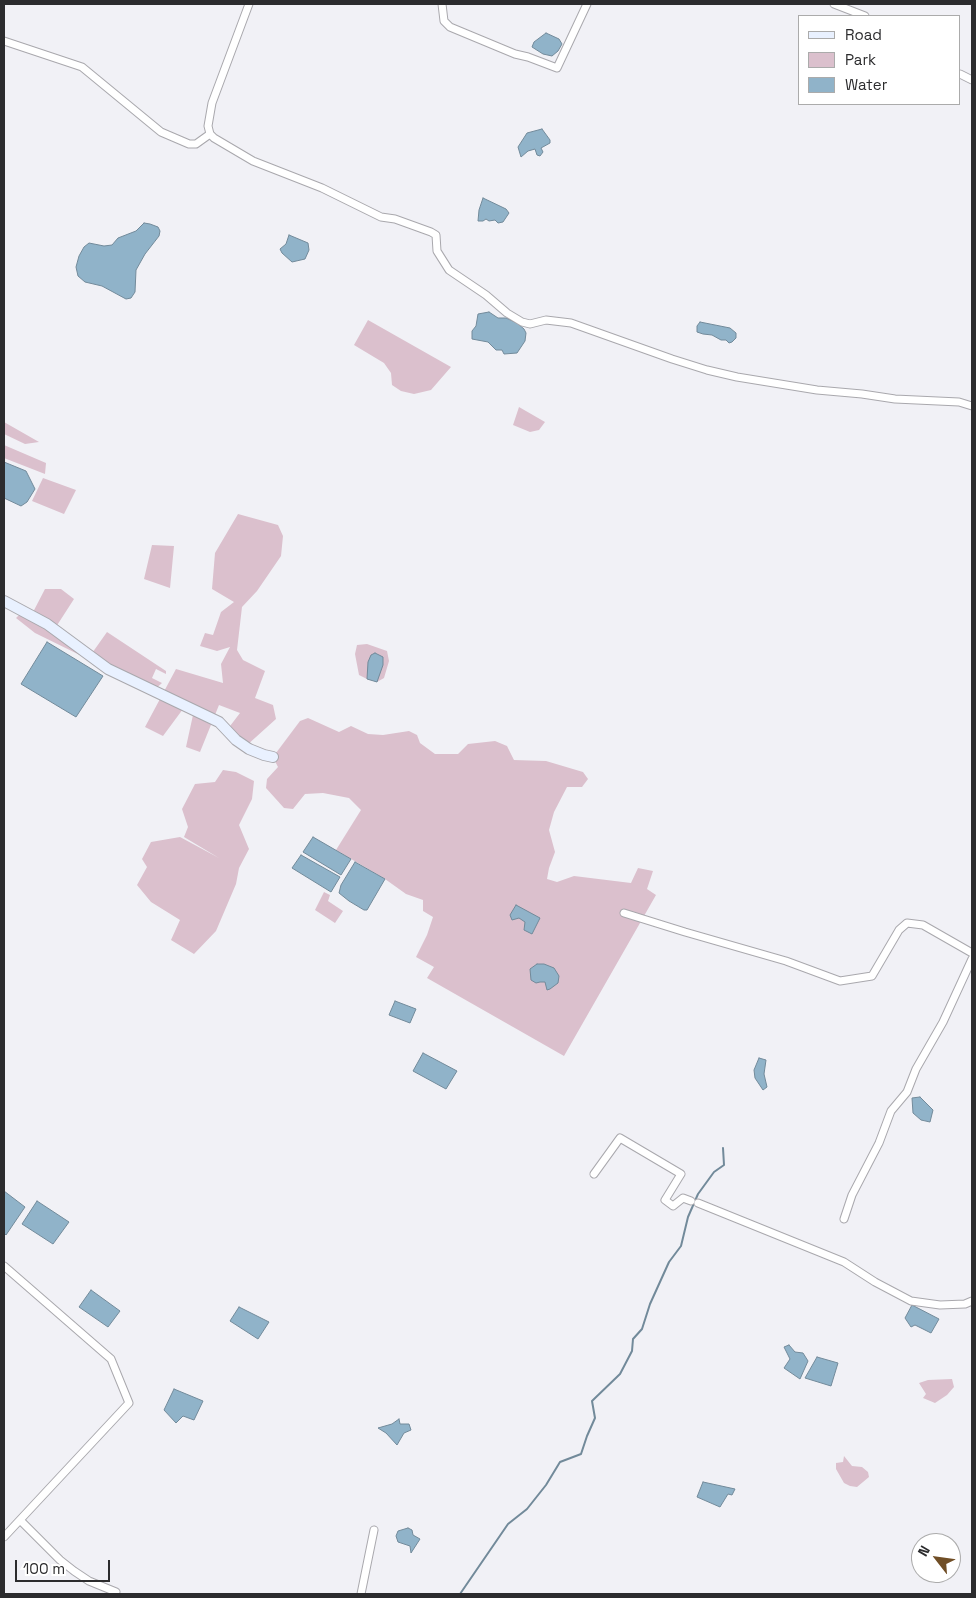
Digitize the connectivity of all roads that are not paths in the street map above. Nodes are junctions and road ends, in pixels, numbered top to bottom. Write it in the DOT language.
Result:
graph roads {
  1 [pos="248,4"];
  2 [pos="442,4"];
  3 [pos="587,4"];
  4 [pos="834,4"];
  5 [pos="862,15"];
  6 [pos="4,41"];
  7 [pos="210,134"];
  8 [pos="972,406"];
  9 [pos="4,600"];
  10 [pos="273,757"];
  11 [pos="624,913"];
  12 [pos="972,953"];
  13 [pos="972,959"];
  14 [pos="594,1174"];
  15 [pos="844,1219"];
  16 [pos="4,1266"];
  17 [pos="972,1301"];
  18 [pos="20,1520"];
  19 [pos="374,1530"];
  20 [pos="4,1537"];
  21 [pos="116,1592"];
  22 [pos="361,1594"];
  1 -- 7 [label="street"];
  2 -- 3 [label="street"];
  4 -- 5 [label="street"];
  6 -- 7 [label="street"];
  7 -- 8 [label="street"];
  9 -- 10 [label="street"];
  11 -- 12 [label="street"];
  13 -- 15 [label="street"];
  14 -- 17 [label="street"];
  16 -- 18 [label="street"];
  18 -- 20 [label="street"];
  18 -- 21 [label="street"];
  19 -- 22 [label="street"];
}
